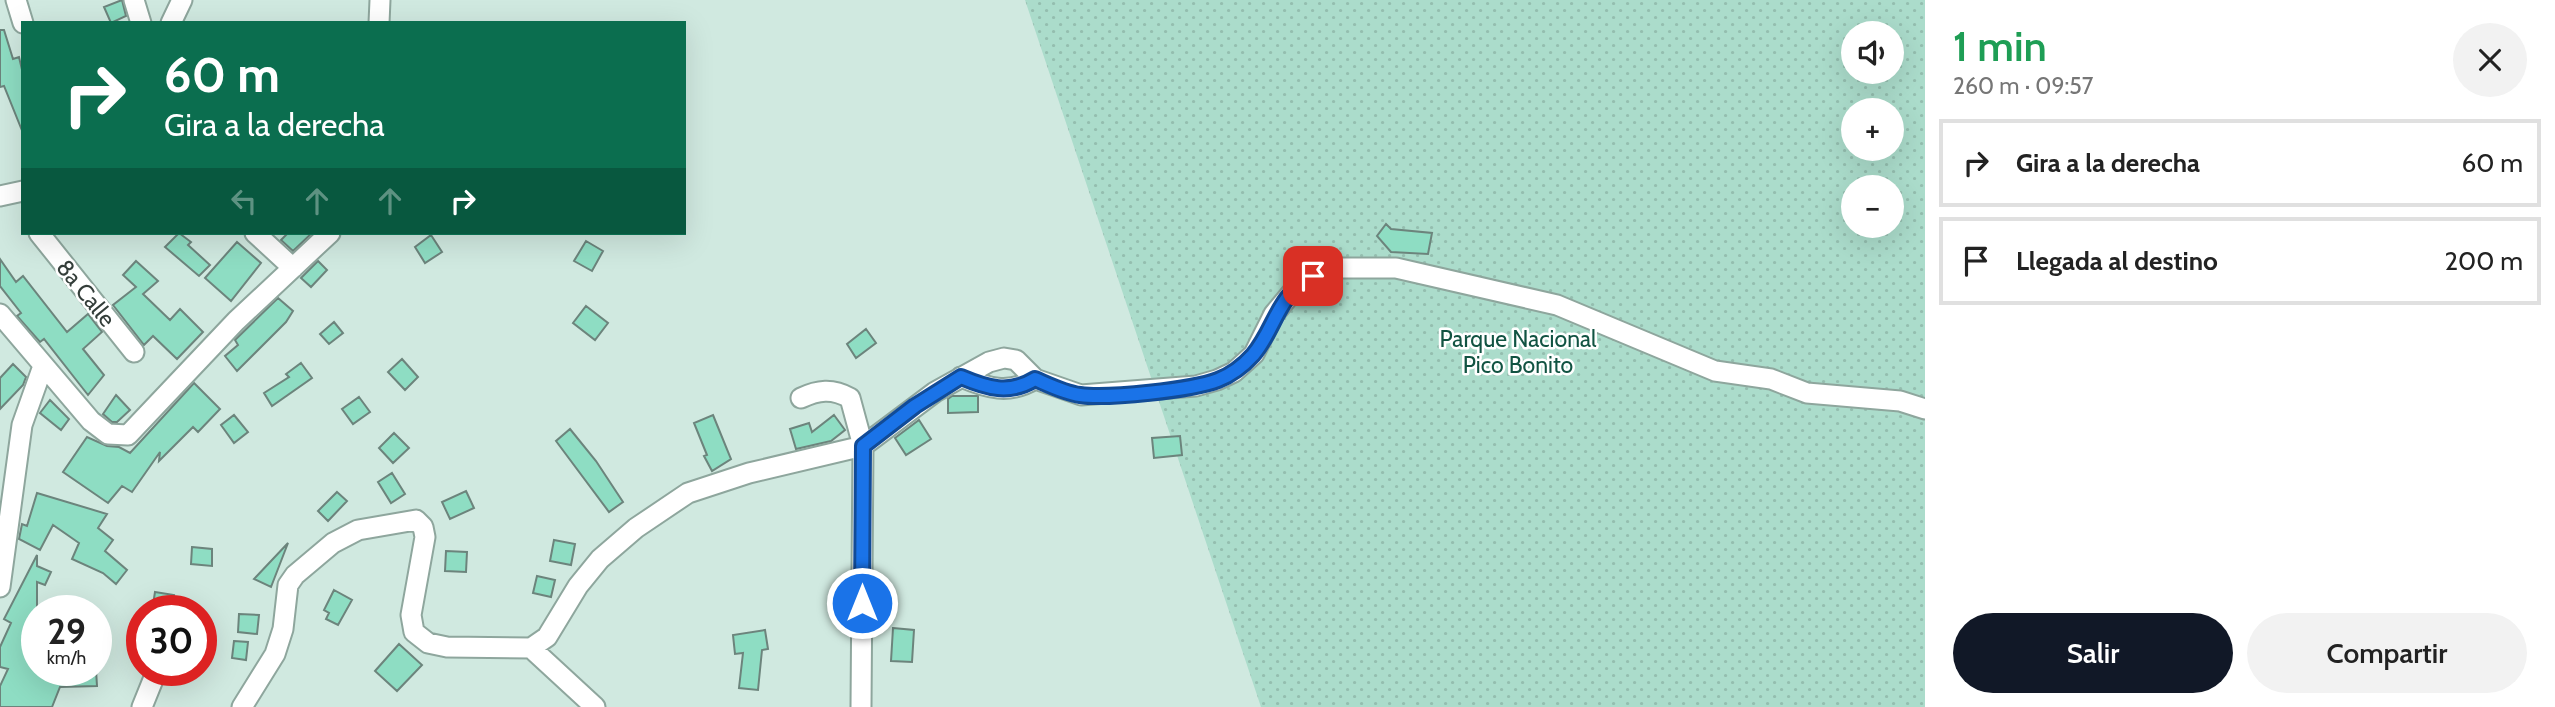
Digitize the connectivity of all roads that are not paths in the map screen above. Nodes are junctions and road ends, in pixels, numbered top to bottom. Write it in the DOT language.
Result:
graph roads {
  1 [pos="16,0"];
  2 [pos="134,0"];
  3 [pos="182,0"];
  4 [pos="380,0"];
  5 [pos="22,21"];
  6 [pos="140,21"];
  7 [pos="172,21"];
  8 [pos="379,21"];
  9 [pos="41,235"];
  10 [pos="257,235"];
  11 [pos="328,235"];
  12 [pos="293,268"];
  13 [pos="0,314"];
  14 [pos="134,352"];
  15 [pos="43,366"];
  16 [pos="961,377"];
  17 [pos="1035,379"];
  18 [pos="801,398"];
  19 [pos="1925,409"];
  20 [pos="863,446"];
  21 [pos="0,587"];
  22 [pos="531,648"];
  23 [pos="151,686"];
  24 [pos="142,707"];
  25 [pos="242,707"];
  26 [pos="595,707"];
  27 [pos="861,707"];
  1 -- 5 [label="street"];
  2 -- 6 [label="street"];
  3 -- 7 [label="street"];
  4 -- 8 [label="street"];
  9 -- 14 [label="street, 8a Calle"];
  10 -- 12 [label="street"];
  11 -- 12 [label="street"];
  12 -- 15 [label="street"];
  13 -- 15 [label="street"];
  15 -- 21 [label="street"];
  16 -- 17 [label="street"];
  16 -- 17 [label="street"];
  16 -- 20 [label="street"];
  17 -- 19 [label="street"];
  18 -- 20 [label="street"];
  20 -- 22 [label="street"];
  20 -- 27 [label="street"];
  22 -- 25 [label="street"];
  22 -- 26 [label="street"];
  23 -- 24 [label="street"];
}
